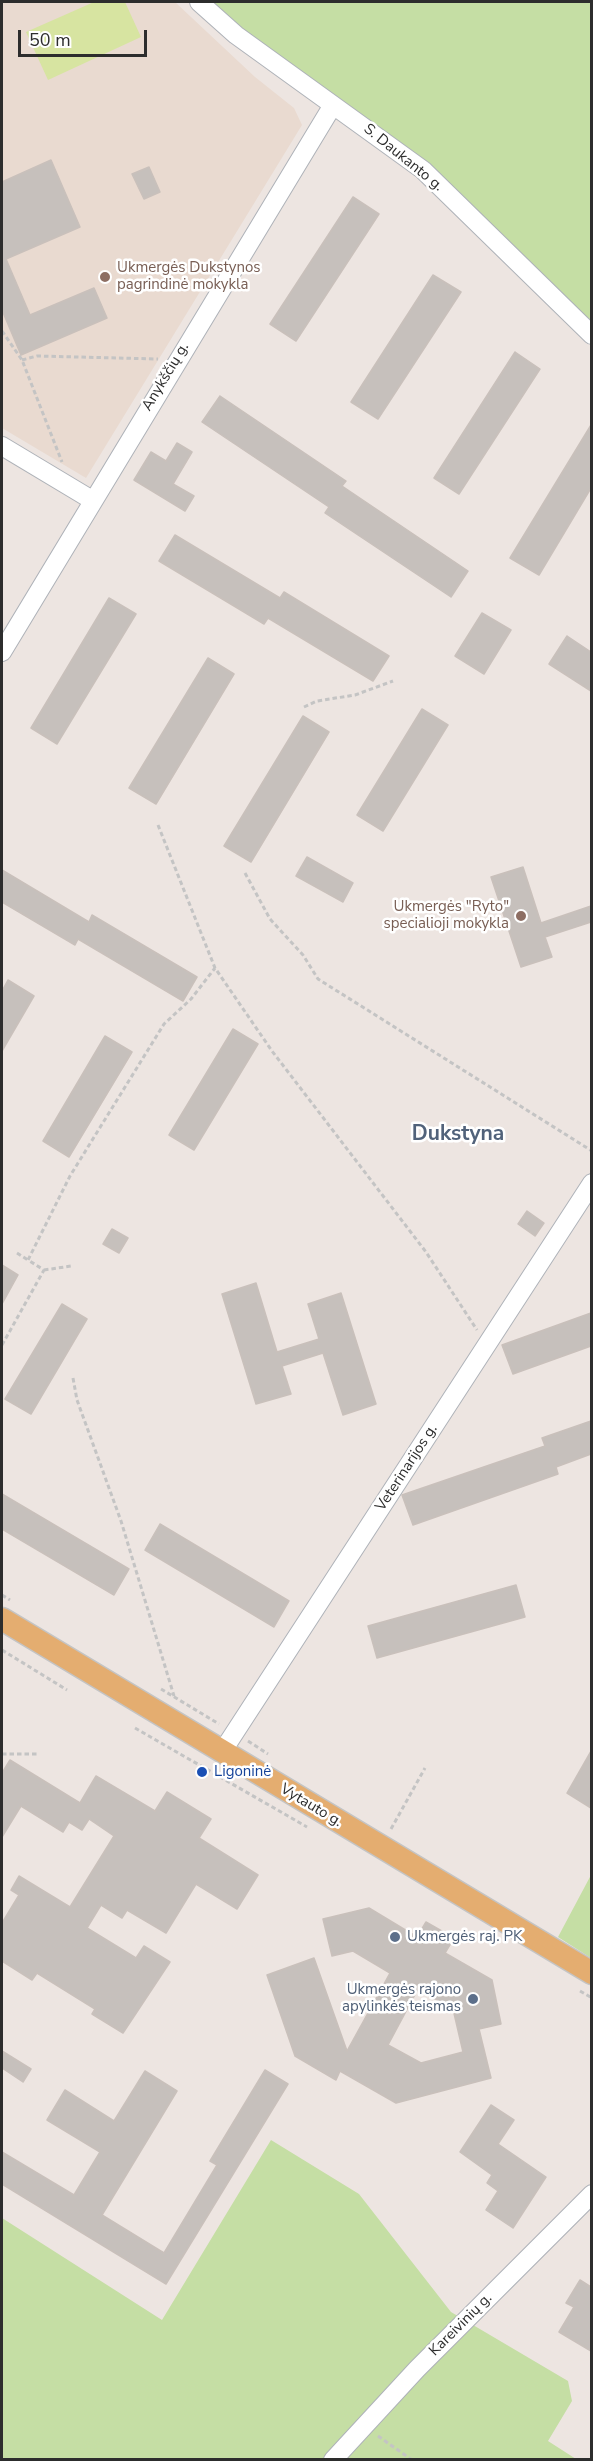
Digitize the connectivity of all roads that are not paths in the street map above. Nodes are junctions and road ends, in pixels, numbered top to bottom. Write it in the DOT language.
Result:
graph roads {
  1 [pos="199,2"];
  2 [pos="333,105"];
  3 [pos="591,335"];
  4 [pos="2,446"];
  5 [pos="92,500"];
  6 [pos="2,652"];
  7 [pos="591,1183"];
  8 [pos="2,1619"];
  9 [pos="222,1752"];
  10 [pos="583,1980"];
  11 [pos="591,2194"];
  12 [pos="333,2460"];
  1 -- 2 [label="street, S. Daukanto g."];
  2 -- 3 [label="street, S. Daukanto g."];
  2 -- 5 [label="street, Anykščių g."];
  4 -- 5 [label="street"];
  5 -- 6 [label="street, Anykščių g."];
  7 -- 9 [label="street, Veterinarijos g."];
  8 -- 9 [label="main road, Vytauto g."];
  9 -- 10 [label="main road, Vytauto g."];
  11 -- 12 [label="street, Kareivinių g."];
}
